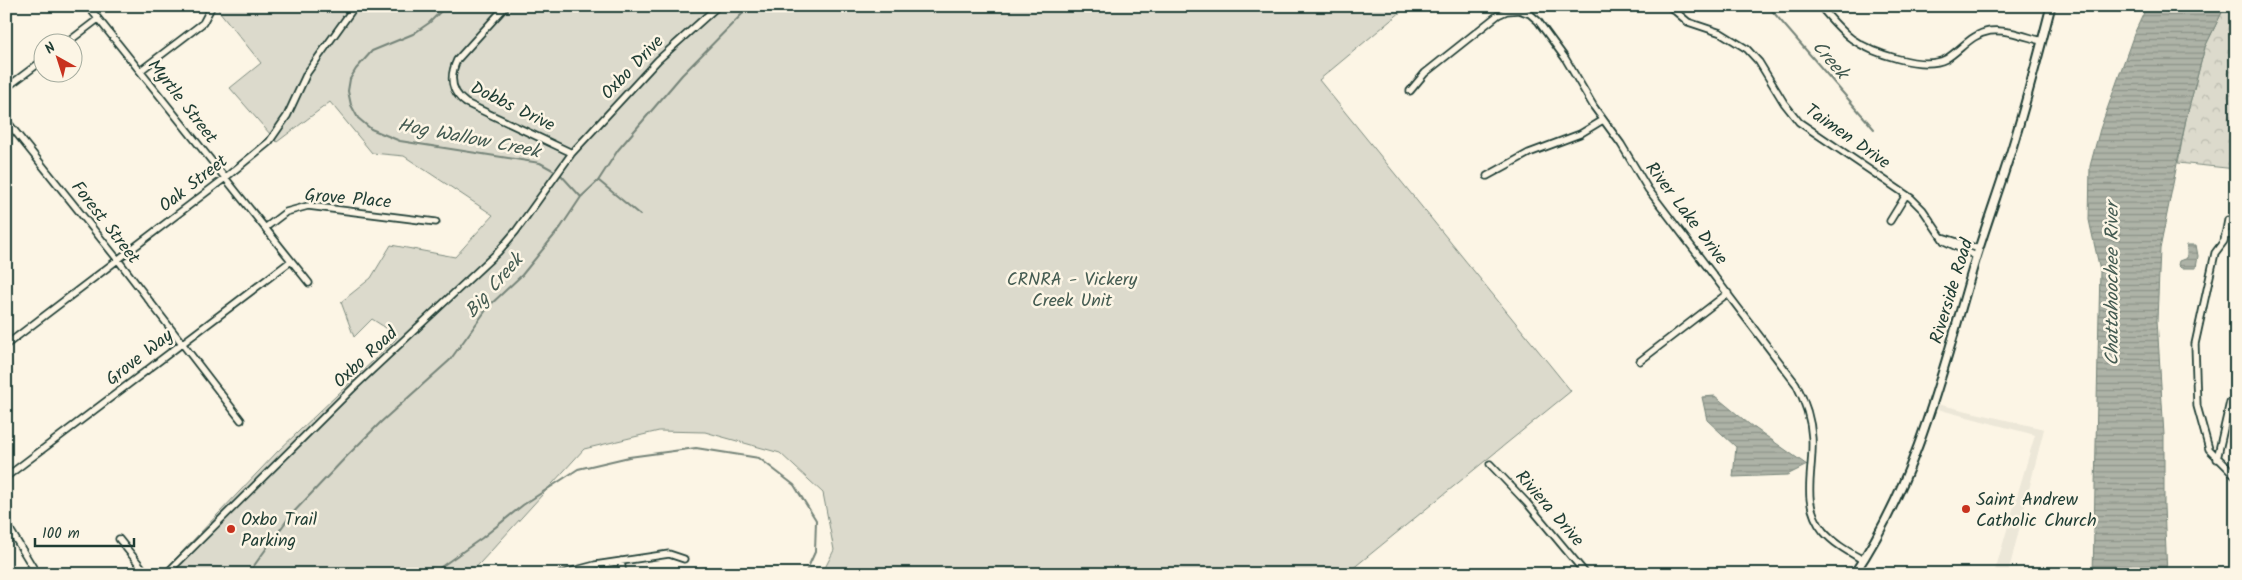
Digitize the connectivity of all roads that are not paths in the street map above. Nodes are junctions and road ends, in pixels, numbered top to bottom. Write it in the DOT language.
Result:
graph roads {
  1 [pos="88,6"];
  2 [pos="212,6"];
  3 [pos="355,6"];
  4 [pos="506,6"];
  5 [pos="718,6"];
  6 [pos="1669,6"];
  7 [pos="1820,6"];
  8 [pos="2051,6"];
  9 [pos="98,19"];
  10 [pos="81,32"];
  11 [pos="2042,41"];
  12 [pos="32,69"];
  13 [pos="140,71"];
  14 [pos="6,88"];
  15 [pos="1410,91"];
  16 [pos="6,120"];
  17 [pos="1603,120"];
  18 [pos="572,153"];
  19 [pos="1487,176"];
  20 [pos="225,178"];
  21 [pos="1906,195"];
  22 [pos="1890,221"];
  23 [pos="436,222"];
  24 [pos="2236,222"];
  25 [pos="265,228"];
  26 [pos="2225,234"];
  27 [pos="2236,236"];
  28 [pos="1978,253"];
  29 [pos="118,260"];
  30 [pos="291,261"];
  31 [pos="309,283"];
  32 [pos="1728,293"];
  33 [pos="182,343"];
  34 [pos="6,345"];
  35 [pos="1640,361"];
  36 [pos="2236,403"];
  37 [pos="241,420"];
  38 [pos="2217,458"];
  39 [pos="1490,464"];
  40 [pos="2236,476"];
  41 [pos="6,477"];
  42 [pos="6,523"];
  43 [pos="119,539"];
  44 [pos="684,559"];
  45 [pos="1863,560"];
  46 [pos="622,561"];
  47 [pos="37,574"];
  48 [pos="147,574"];
  49 [pos="166,574"];
  50 [pos="560,574"];
  51 [pos="623,574"];
  52 [pos="1586,574"];
  53 [pos="1854,574"];
  1 -- 9 [label="street, Myrtle Street"];
  2 -- 13 [label="street"];
  3 -- 20 [label="street, Oak Street"];
  4 -- 18 [label="street, Dobbs Drive"];
  5 -- 18 [label="street, Oxbo Drive"];
  6 -- 21 [label="street, Taimen Drive"];
  7 -- 11 [label="street"];
  8 -- 11 [label="street, Riverside Road"];
  9 -- 10 [label="street"];
  9 -- 13 [label="street, Myrtle Street"];
  11 -- 28 [label="street, Riverside Road"];
  12 -- 14 [label="street"];
  13 -- 20 [label="street, Myrtle Street"];
  15 -- 17 [label="street, River Lake Drive"];
  16 -- 29 [label="street, Forest Street"];
  17 -- 19 [label="street"];
  17 -- 32 [label="street, River Lake Drive"];
  18 -- 49 [label="street, Oxbo Road"];
  20 -- 25 [label="street, Myrtle Street"];
  20 -- 29 [label="street, Oak Street"];
  21 -- 22 [label="street"];
  21 -- 28 [label="street, Taimen Drive"];
  23 -- 25 [label="street, Grove Place"];
  24 -- 26 [label="street"];
  25 -- 30 [label="street, Myrtle Street"];
  26 -- 27 [label="street"];
  26 -- 38 [label="street"];
  28 -- 45 [label="street, Riverside Road"];
  29 -- 33 [label="street, Forest Street"];
  29 -- 34 [label="street, Oak Street"];
  30 -- 31 [label="street, Myrtle Street"];
  30 -- 33 [label="street, Grove Way"];
  32 -- 35 [label="street"];
  32 -- 45 [label="street, River Lake Drive"];
  33 -- 37 [label="street, Forest Street"];
  33 -- 41 [label="street, Grove Way"];
  36 -- 38 [label="street"];
  38 -- 40 [label="street"];
  39 -- 52 [label="street, Riviera Drive"];
  42 -- 47 [label="street"];
  43 -- 48 [label="street"];
  44 -- 46 [label="street"];
  45 -- 53 [label="street, Riverside Road"];
  46 -- 50 [label="street"];
  46 -- 51 [label="street"];
}
